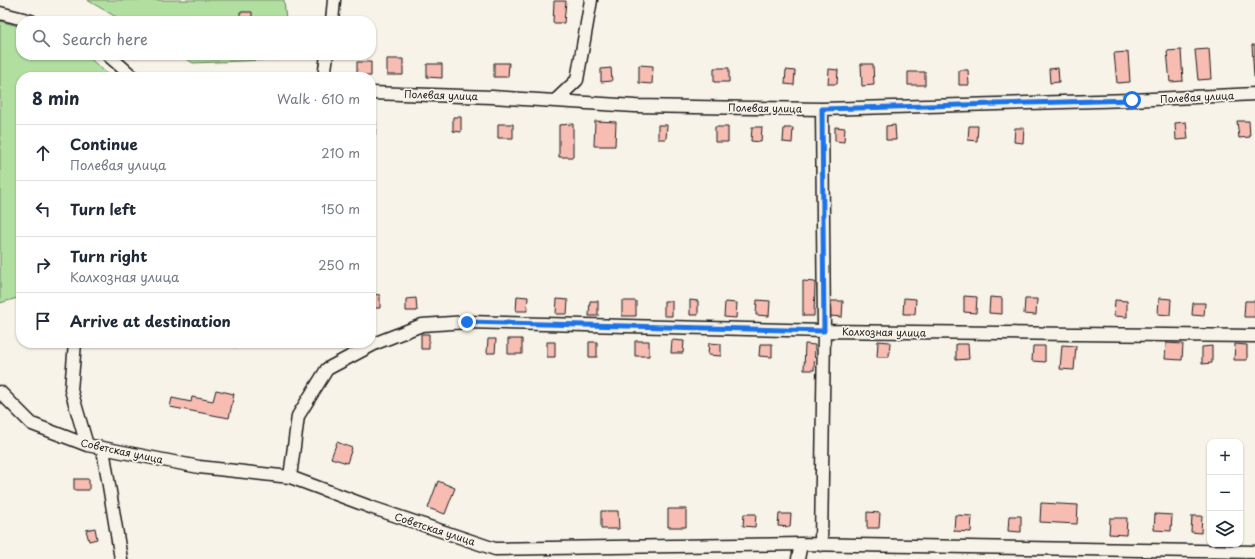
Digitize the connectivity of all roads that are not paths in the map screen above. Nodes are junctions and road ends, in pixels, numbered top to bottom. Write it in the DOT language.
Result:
graph roads {
  1 [pos="334,0"];
  2 [pos="591,0"];
  3 [pos="0,14"];
  4 [pos="332,16"];
  5 [pos="16,18"];
  6 [pos="114,60"];
  7 [pos="326,60"];
  8 [pos="127,72"];
  9 [pos="325,72"];
  10 [pos="376,93"];
  11 [pos="1255,94"];
  12 [pos="555,101"];
  13 [pos="822,109"];
  14 [pos="824,331"];
  15 [pos="1255,336"];
  16 [pos="376,343"];
  17 [pos="75,348"];
  18 [pos="367,348"];
  19 [pos="0,392"];
  20 [pos="87,446"];
  21 [pos="103,449"];
  22 [pos="290,477"];
  23 [pos="801,544"];
  24 [pos="821,545"];
  25 [pos="1255,552"];
  26 [pos="121,559"];
  27 [pos="798,559"];
  1 -- 4 [label="street"];
  2 -- 12 [label="street"];
  3 -- 5 [label="street"];
  6 -- 8 [label="street"];
  7 -- 9 [label="street"];
  10 -- 12 [label="street, Полевая улица"];
  11 -- 13 [label="street, Полевая улица"];
  12 -- 13 [label="street, Полевая улица"];
  13 -- 14 [label="street"];
  14 -- 15 [label="street, Колхозная улица"];
  14 -- 16 [label="street, Колхозная улица"];
  14 -- 24 [label="street"];
  17 -- 20 [label="street"];
  18 -- 22 [label="street, Колхозная улица"];
  19 -- 20 [label="street, Советская улица"];
  20 -- 21 [label="street, Советская улица"];
  21 -- 22 [label="street, Советская улица"];
  21 -- 26 [label="street"];
  22 -- 23 [label="street, Советская улица"];
  23 -- 24 [label="street, Советская улица"];
  23 -- 27 [label="street"];
  24 -- 25 [label="street, Советская улица"];
}
